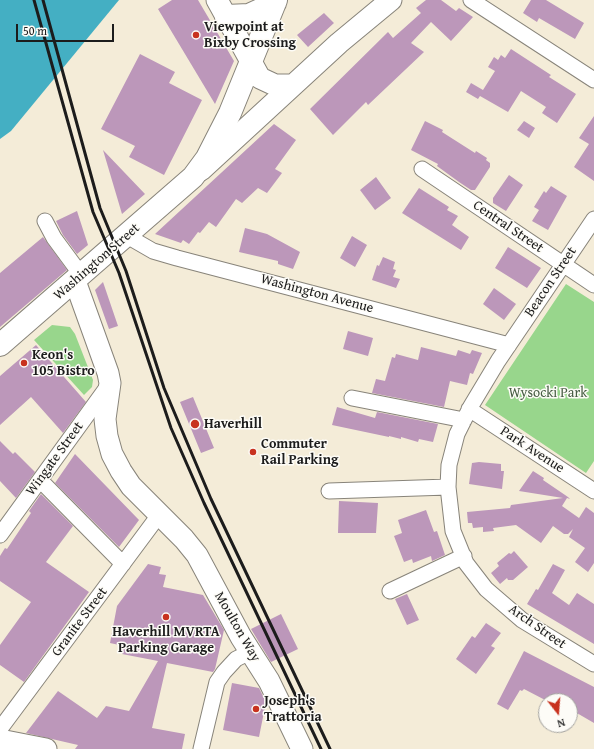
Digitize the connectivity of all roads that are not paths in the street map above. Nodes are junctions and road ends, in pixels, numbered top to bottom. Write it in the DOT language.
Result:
graph roads {
  1 [pos="392,0"];
  2 [pos="471,0"];
  3 [pos="276,1"];
  4 [pos="223,10"];
  5 [pos="250,61"];
  6 [pos="594,80"];
  7 [pos="294,85"];
  8 [pos="422,169"];
  9 [pos="193,178"];
  10 [pos="594,219"];
  11 [pos="45,221"];
  12 [pos="127,236"];
  13 [pos="563,265"];
  14 [pos="79,278"];
  15 [pos="594,285"];
  16 [pos="0,345"];
  17 [pos="509,345"];
  18 [pos="110,384"];
  19 [pos="352,398"];
  20 [pos="466,415"];
  21 [pos="40,480"];
  22 [pos="448,487"];
  23 [pos="593,488"];
  24 [pos="329,492"];
  25 [pos="159,515"];
  26 [pos="0,535"];
  27 [pos="464,556"];
  28 [pos="123,564"];
  29 [pos="390,591"];
  30 [pos="250,652"];
  31 [pos="594,664"];
  32 [pos="0,729"];
  33 [pos="0,740"];
  34 [pos="46,749"];
  35 [pos="201,749"];
  36 [pos="302,749"];
  1 -- 7 [label="main road, Washington Street"];
  2 -- 6 [label="street"];
  3 -- 4 [label="main road"];
  3 -- 5 [label="main road, Washington Street"];
  4 -- 5 [label="main road"];
  5 -- 7 [label="main road"];
  5 -- 9 [label="main road, Washington Street"];
  7 -- 9 [label="main road, Washington Street"];
  8 -- 13 [label="street, Central Street"];
  9 -- 12 [label="main road, Washington Street"];
  10 -- 13 [label="street, Beacon Street"];
  11 -- 14 [label="street"];
  12 -- 14 [label="main road, Washington Street"];
  12 -- 17 [label="street, Washington Avenue"];
  13 -- 15 [label="street, Central Street"];
  13 -- 17 [label="street, Beacon Street"];
  14 -- 16 [label="main road, Washington Street"];
  14 -- 18 [label="main road"];
  17 -- 20 [label="street, Arch Street"];
  18 -- 21 [label="street, Wingate Street"];
  18 -- 25 [label="main road, Moulton Way"];
  19 -- 20 [label="street"];
  20 -- 22 [label="street, Arch Street"];
  20 -- 23 [label="street, Park Avenue"];
  21 -- 26 [label="street, Wingate Street"];
  21 -- 28 [label="street"];
  22 -- 24 [label="street"];
  22 -- 27 [label="street, Arch Street"];
  25 -- 28 [label="street, Granite Street"];
  25 -- 30 [label="main road, Moulton Way"];
  27 -- 29 [label="street"];
  27 -- 31 [label="street, Arch Street"];
  28 -- 32 [label="street, Granite Street"];
  30 -- 35 [label="street"];
  30 -- 36 [label="main road, Moulton Way"];
  33 -- 34 [label="main road"];
}
